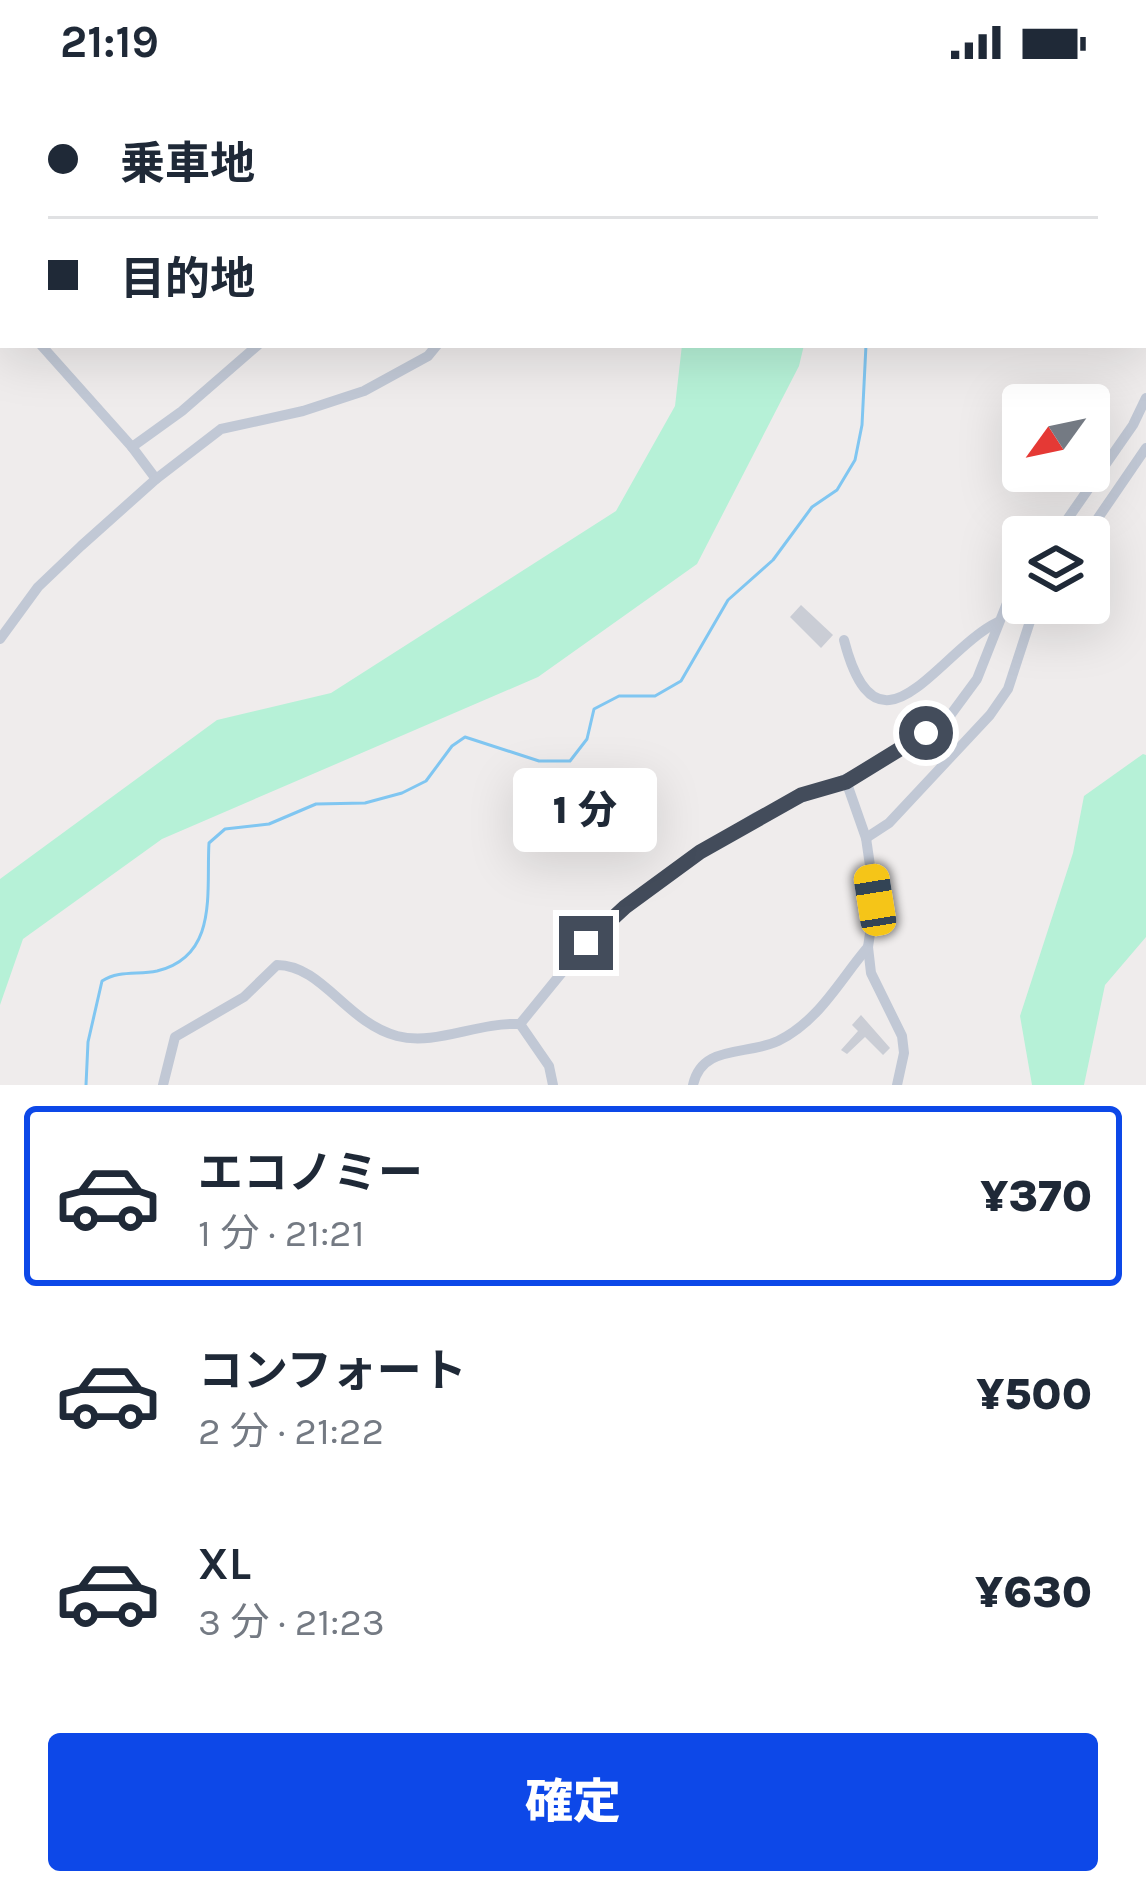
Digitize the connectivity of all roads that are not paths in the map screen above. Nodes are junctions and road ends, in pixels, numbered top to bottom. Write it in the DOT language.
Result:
graph roads {
  1 [pos="44,348"];
  2 [pos="255,348"];
  3 [pos="435,348"];
  4 [pos="1146,398"];
  5 [pos="132,447"];
  6 [pos="1146,448"];
  7 [pos="156,479"];
  8 [pos="1070,516"];
  9 [pos="1099,516"];
  10 [pos="1002,615"];
  11 [pos="998,622"];
  12 [pos="1029,624"];
  13 [pos="0,638"];
  14 [pos="844,640"];
  15 [pos="846,782"];
  16 [pos="866,838"];
  17 [pos="868,947"];
  18 [pos="520,1024"];
  19 [pos="163,1085"];
  20 [pos="553,1085"];
  21 [pos="693,1085"];
  22 [pos="898,1085"];
  1 -- 5 [label="street"];
  2 -- 5 [label="street"];
  3 -- 7 [label="street"];
  4 -- 8 [label="street"];
  5 -- 7 [label="street"];
  6 -- 9 [label="street"];
  7 -- 13 [label="street"];
  10 -- 11 [label="street"];
  11 -- 14 [label="street"];
  11 -- 15 [label="street"];
  12 -- 16 [label="street"];
  15 -- 16 [label="street"];
  15 -- 18 [label="street"];
  16 -- 17 [label="street"];
  17 -- 21 [label="street"];
  17 -- 22 [label="street"];
  18 -- 19 [label="street"];
  18 -- 20 [label="street"];
}
